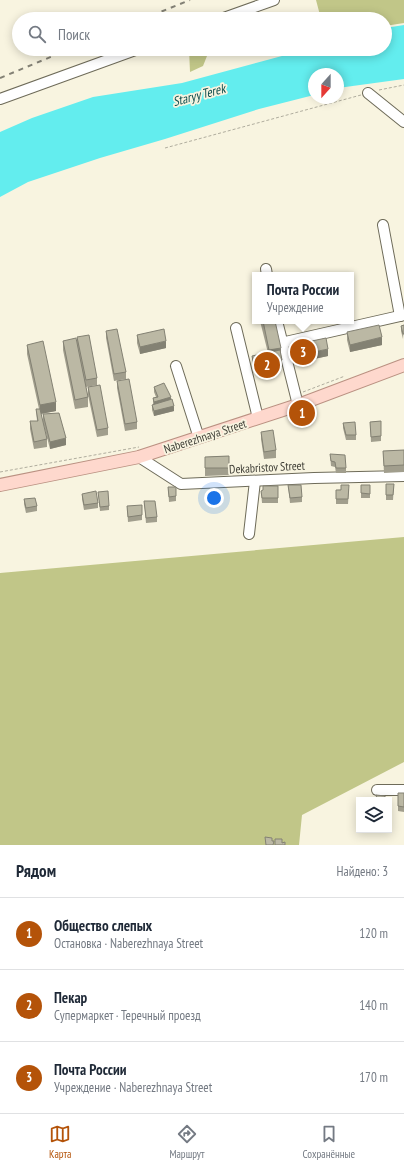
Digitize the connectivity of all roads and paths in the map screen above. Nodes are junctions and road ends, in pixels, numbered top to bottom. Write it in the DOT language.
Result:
graph roads {
  1 [pos="274,0"];
  2 [pos="241,12"];
  3 [pos="119,56"];
  4 [pos="404,85"];
  5 [pos="368,93"];
  6 [pos="0,100"];
  7 [pos="404,122"];
  8 [pos="165,148"];
  9 [pos="383,225"];
  10 [pos="402,316"];
  11 [pos="278,324"];
  12 [pos="236,328"];
  13 [pos="281,343"];
  14 [pos="404,365"];
  15 [pos="176,366"];
  16 [pos="346,376"];
  17 [pos="296,400"];
  18 [pos="258,418"];
  19 [pos="199,438"];
  20 [pos="144,446"];
  21 [pos="139,457"];
  22 [pos="0,472"];
  23 [pos="404,476"];
  24 [pos="255,481"];
  25 [pos="0,485"];
  26 [pos="249,534"];
  27 [pos="377,790"];
  28 [pos="404,790"];
  1 -- 2 [label="street"];
  3 -- 6 [label="street"];
  4 -- 5 [label="path"];
  5 -- 7 [label="street"];
  5 -- 8 [label="path"];
  9 -- 10 [label="street"];
  10 -- 13 [label="street"];
  11 -- 13 [label="street"];
  12 -- 18 [label="street"];
  13 -- 17 [label="street"];
  14 -- 17 [label="main road, Naberezhnaya Street"];
  15 -- 19 [label="street"];
  16 -- 17 [label="path"];
  17 -- 18 [label="main road, Naberezhnaya Street"];
  18 -- 19 [label="main road, Naberezhnaya Street"];
  19 -- 21 [label="main road, Naberezhnaya Street"];
  20 -- 22 [label="path"];
  21 -- 24 [label="street, Dekabristov Street"];
  21 -- 25 [label="main road, Naberezhnaya Street"];
  23 -- 24 [label="street, Dekabristov Street"];
  24 -- 26 [label="street"];
  27 -- 28 [label="street"];
}
